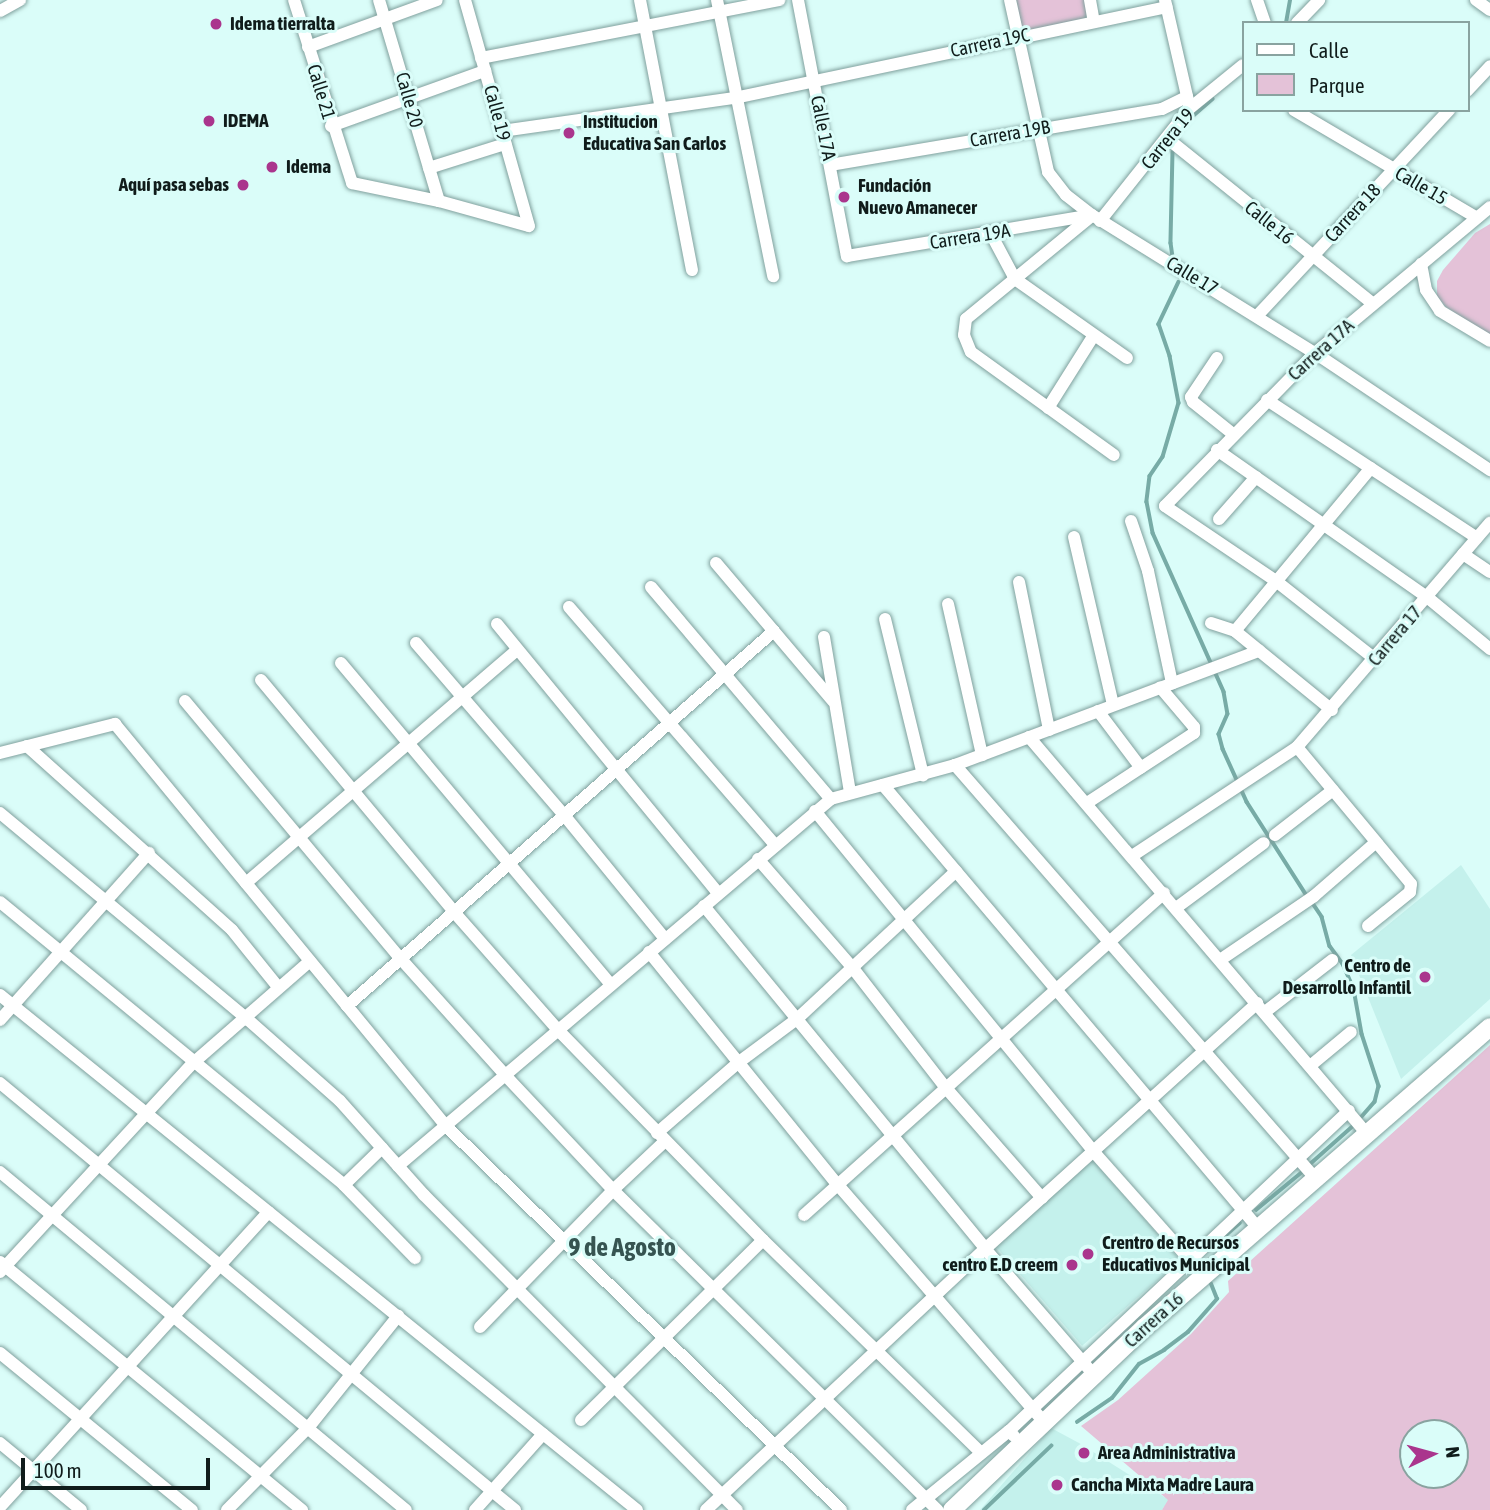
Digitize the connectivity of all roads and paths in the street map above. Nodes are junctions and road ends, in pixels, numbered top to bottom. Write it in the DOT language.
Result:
graph roads {
  1 [pos="20,0"];
  2 [pos="294,0"];
  3 [pos="379,0"];
  4 [pos="437,0"];
  5 [pos="465,0"];
  6 [pos="640,0"];
  7 [pos="779,0"];
  8 [pos="798,0"];
  9 [pos="1010,0"];
  10 [pos="1090,0"];
  11 [pos="1256,0"];
  12 [pos="1319,0"];
  13 [pos="1476,0"];
  14 [pos="1166,4"];
  15 [pos="718,6"];
  16 [pos="1490,10"];
  17 [pos="0,12"];
  18 [pos="385,19"];
  19 [pos="1264,21"];
  20 [pos="1299,21"];
  21 [pos="1094,22"];
  22 [pos="644,26"];
  23 [pos="1016,38"];
  24 [pos="308,47"];
  25 [pos="481,58"];
  26 [pos="1490,66"];
  27 [pos="485,71"];
  28 [pos="1240,73"];
  29 [pos="814,81"];
  30 [pos="1469,89"];
  31 [pos="408,98"];
  32 [pos="735,98"];
  33 [pos="1189,103"];
  34 [pos="663,110"];
  35 [pos="1297,112"];
  36 [pos="1447,112"];
  37 [pos="331,126"];
  38 [pos="1036,129"];
  39 [pos="502,131"];
  40 [pos="1168,139"];
  41 [pos="505,144"];
  42 [pos="830,165"];
  43 [pos="429,169"];
  44 [pos="1393,170"];
  45 [pos="439,201"];
  46 [pos="1490,207"];
  47 [pos="1096,218"];
  48 [pos="1477,218"];
  49 [pos="991,234"];
  50 [pos="848,256"];
  51 [pos="1312,257"];
  52 [pos="1421,264"];
  53 [pos="692,270"];
  54 [pos="773,276"];
  55 [pos="1015,279"];
  56 [pos="1373,304"];
  57 [pos="1257,316"];
  58 [pos="1094,335"];
  59 [pos="1490,341"];
  60 [pos="1315,353"];
  61 [pos="1127,358"];
  62 [pos="1217,358"];
  63 [pos="1267,400"];
  64 [pos="1048,408"];
  65 [pos="1233,434"];
  66 [pos="1217,450"];
  67 [pos="1114,454"];
  68 [pos="1371,468"];
  69 [pos="1490,470"];
  70 [pos="1256,477"];
  71 [pos="1219,519"];
  72 [pos="1131,521"];
  73 [pos="1322,523"];
  74 [pos="1490,523"];
  75 [pos="1074,537"];
  76 [pos="1477,538"];
  77 [pos="1464,554"];
  78 [pos="716,563"];
  79 [pos="1490,572"];
  80 [pos="1276,581"];
  81 [pos="1020,582"];
  82 [pos="651,587"];
  83 [pos="1427,597"];
  84 [pos="948,604"];
  85 [pos="569,607"];
  86 [pos="885,620"];
  87 [pos="1211,623"];
  88 [pos="497,625"];
  89 [pos="774,631"];
  90 [pos="1235,632"];
  91 [pos="824,637"];
  92 [pos="416,643"];
  93 [pos="517,649"];
  94 [pos="1490,649"];
  95 [pos="1259,651"];
  96 [pos="1375,659"];
  97 [pos="341,663"];
  98 [pos="725,674"];
  99 [pos="261,680"];
  100 [pos="1166,685"];
  101 [pos="462,697"];
  102 [pos="185,701"];
  103 [pos="833,701"];
  104 [pos="1113,705"];
  105 [pos="1332,710"];
  106 [pos="1098,711"];
  107 [pos="670,724"];
  108 [pos="1049,730"];
  109 [pos="1029,737"];
  110 [pos="408,743"];
  111 [pos="27,746"];
  112 [pos="1297,747"];
  113 [pos="0,753"];
  114 [pos="982,755"];
  115 [pos="956,765"];
  116 [pos="1141,768"];
  117 [pos="616,770"];
  118 [pos="923,775"];
  119 [pos="883,785"];
  120 [pos="1333,790"];
  121 [pos="353,791"];
  122 [pos="850,792"];
  123 [pos="831,799"];
  124 [pos="1087,803"];
  125 [pos="816,811"];
  126 [pos="0,813"];
  127 [pos="564,815"];
  128 [pos="300,836"];
  129 [pos="1375,843"];
  130 [pos="775,845"];
  131 [pos="149,853"];
  132 [pos="1132,856"];
  133 [pos="758,859"];
  134 [pos="509,864"];
  135 [pos="956,871"];
  136 [pos="246,883"];
  137 [pos="719,893"];
  138 [pos="1164,893"];
  139 [pos="0,902"];
  140 [pos="104,902"];
  141 [pos="704,906"];
  142 [pos="1177,908"];
  143 [pos="454,912"];
  144 [pos="903,922"];
  145 [pos="1368,926"];
  146 [pos="665,939"];
  147 [pos="1108,942"];
  148 [pos="59,951"];
  149 [pos="649,952"];
  150 [pos="401,959"];
  151 [pos="1220,960"];
  152 [pos="1332,960"];
  153 [pos="310,961"];
  154 [pos="852,967"];
  155 [pos="611,985"];
  156 [pos="278,987"];
  157 [pos="1056,989"];
  158 [pos="0,995"];
  159 [pos="12,1005"];
  160 [pos="347,1006"];
  161 [pos="1261,1008"];
  162 [pos="246,1018"];
  163 [pos="797,1019"];
  164 [pos="0,1020"];
  165 [pos="1490,1027"];
  166 [pos="558,1030"];
  167 [pos="1351,1032"];
  168 [pos="1002,1038"];
  169 [pos="1204,1051"];
  170 [pos="738,1062"];
  171 [pos="193,1063"];
  172 [pos="1310,1066"];
  173 [pos="505,1075"];
  174 [pos="0,1083"];
  175 [pos="946,1088"];
  176 [pos="1150,1100"];
  177 [pos="1349,1111"];
  178 [pos="146,1113"];
  179 [pos="446,1126"];
  180 [pos="1367,1134"];
  181 [pos="893,1136"];
  182 [pos="661,1137"];
  183 [pos="382,1148"];
  184 [pos="1093,1151"];
  185 [pos="1297,1158"];
  186 [pos="97,1164"];
  187 [pos="398,1166"];
  188 [pos="0,1172"];
  189 [pos="1315,1178"];
  190 [pos="344,1185"];
  191 [pos="838,1185"];
  192 [pos="613,1190"];
  193 [pos="1042,1198"];
  194 [pos="1244,1211"];
  195 [pos="268,1212"];
  196 [pos="51,1215"];
  197 [pos="804,1215"];
  198 [pos="1258,1228"];
  199 [pos="563,1240"];
  200 [pos="763,1240"];
  201 [pos="985,1249"];
  202 [pos="415,1258"];
  203 [pos="1188,1259"];
  204 [pos="2,1267"];
  205 [pos="219,1267"];
  206 [pos="1204,1276"];
  207 [pos="515,1288"];
  208 [pos="714,1288"];
  209 [pos="934,1297"];
  210 [pos="172,1317"];
  211 [pos="398,1317"];
  212 [pos="1134,1326"];
  213 [pos="480,1327"];
  214 [pos="665,1337"];
  215 [pos="875,1352"];
  216 [pos="0,1353"];
  217 [pos="128,1367"];
  218 [pos="1089,1369"];
  219 [pos="353,1375"];
  220 [pos="615,1387"];
  221 [pos="825,1399"];
  222 [pos="1038,1416"];
  223 [pos="78,1419"];
  224 [pos="581,1420"];
  225 [pos="308,1427"];
  226 [pos="542,1434"];
  227 [pos="1015,1437"];
  228 [pos="0,1443"];
  229 [pos="773,1447"];
  230 [pos="981,1453"];
  231 [pos="33,1470"];
  232 [pos="261,1475"];
  233 [pos="492,1491"];
  234 [pos="722,1495"];
  235 [pos="925,1497"];
  236 [pos="0,1507"];
  237 [pos="81,1510"];
  238 [pos="192,1510"];
  239 [pos="227,1510"];
  240 [pos="302,1510"];
  241 [pos="406,1510"];
  242 [pos="475,1510"];
  243 [pos="515,1510"];
  244 [pos="637,1510"];
  245 [pos="706,1510"];
  246 [pos="737,1510"];
  247 [pos="841,1510"];
  248 [pos="912,1510"];
  249 [pos="938,1510"];
  250 [pos="952,1510"];
  1 -- 17 [label="street"];
  2 -- 24 [label="street, Calle 21"];
  3 -- 18 [label="street, Calle 20"];
  4 -- 18 [label="street"];
  5 -- 25 [label="street, Calle 19"];
  6 -- 22 [label="street"];
  7 -- 15 [label="street"];
  8 -- 29 [label="street, Calle 17A"];
  9 -- 23 [label="street, Calle 17"];
  10 -- 21 [label="street"];
  11 -- 19 [label="street"];
  12 -- 20 [label="street"];
  13 -- 16 [label="street"];
  14 -- 21 [label="street, Carrera 19C"];
  14 -- 33 [label="street"];
  15 -- 22 [label="street"];
  15 -- 32 [label="street"];
  18 -- 24 [label="street"];
  18 -- 31 [label="street, Calle 20"];
  21 -- 23 [label="street, Carrera 19C"];
  22 -- 25 [label="street"];
  22 -- 34 [label="street"];
  23 -- 29 [label="street, Carrera 19C"];
  23 -- 38 [label="street, Calle 17"];
  24 -- 37 [label="street, Calle 21"];
  25 -- 27 [label="street, Calle 19"];
  26 -- 30 [label="street"];
  27 -- 31 [label="street"];
  27 -- 39 [label="street, Calle 19"];
  28 -- 33 [label="street, Carrera 19"];
  29 -- 32 [label="street, Carrera 19C"];
  29 -- 42 [label="street, Calle 17A"];
  31 -- 37 [label="street"];
  31 -- 43 [label="street, Calle 20"];
  32 -- 34 [label="street, Carrera 19C"];
  32 -- 54 [label="street"];
  33 -- 38 [label="street, Carrera 19B"];
  33 -- 40 [label="street, Carrera 19"];
  34 -- 39 [label="street, Carrera 19C"];
  34 -- 53 [label="street"];
  35 -- 44 [label="street, Calle 15"];
  36 -- 44 [label="street, Carrera 18"];
  37 -- 45 [label="street, Calle 21"];
  38 -- 42 [label="street, Carrera 19B"];
  38 -- 47 [label="street, Calle 17"];
  39 -- 41 [label="street, Calle 19"];
  40 -- 47 [label="street, Carrera 19"];
  40 -- 51 [label="street, Calle 16"];
  41 -- 43 [label="street"];
  41 -- 45 [label="street, Calle 19"];
  42 -- 50 [label="street, Calle 17A"];
  43 -- 45 [label="street, Calle 20"];
  44 -- 48 [label="street, Calle 15"];
  44 -- 51 [label="street, Carrera 18"];
  46 -- 48 [label="street, Carrera 17A"];
  47 -- 49 [label="street, Carrera 19A"];
  47 -- 55 [label="street, Carrera 19"];
  47 -- 57 [label="street, Calle 17"];
  48 -- 52 [label="street, Carrera 17A"];
  49 -- 50 [label="street, Carrera 19A"];
  49 -- 55 [label="street"];
  51 -- 56 [label="street, Calle 16"];
  51 -- 57 [label="street, Carrera 18"];
  52 -- 56 [label="street, Carrera 17A"];
  52 -- 59 [label="street"];
  55 -- 58 [label="street"];
  55 -- 64 [label="street, Carrera 19"];
  56 -- 60 [label="street, Carrera 17A"];
  57 -- 60 [label="street, Calle 17"];
  58 -- 61 [label="street"];
  58 -- 64 [label="street"];
  60 -- 63 [label="street, Carrera 17A"];
  60 -- 69 [label="street, Calle 17"];
  62 -- 65 [label="street"];
  63 -- 65 [label="street, Carrera 17A"];
  63 -- 68 [label="street"];
  64 -- 67 [label="street"];
  65 -- 66 [label="street, Carrera 17A"];
  66 -- 70 [label="street"];
  66 -- 80 [label="street, Carrera 17A"];
  68 -- 73 [label="street"];
  68 -- 76 [label="street"];
  70 -- 71 [label="street"];
  70 -- 73 [label="street"];
  72 -- 100 [label="street"];
  73 -- 80 [label="street"];
  73 -- 83 [label="street"];
  74 -- 76 [label="street, Carrera 17"];
  75 -- 104 [label="street"];
  76 -- 77 [label="street, Carrera 17"];
  77 -- 79 [label="street"];
  77 -- 83 [label="street, Carrera 17"];
  78 -- 89 [label="street"];
  80 -- 90 [label="street"];
  80 -- 96 [label="street"];
  81 -- 108 [label="street"];
  82 -- 98 [label="street"];
  83 -- 94 [label="street"];
  83 -- 96 [label="street, Carrera 17"];
  84 -- 114 [label="street"];
  85 -- 107 [label="street"];
  86 -- 118 [label="street"];
  87 -- 90 [label="street"];
  88 -- 93 [label="street"];
  89 -- 98 [label="street"];
  89 -- 103 [label="street"];
  90 -- 95 [label="street"];
  91 -- 103 [label="street"];
  92 -- 101 [label="street"];
  93 -- 101 [label="street"];
  93 -- 117 [label="street"];
  95 -- 100 [label="street"];
  95 -- 105 [label="street"];
  96 -- 105 [label="street, Carrera 17"];
  97 -- 110 [label="street"];
  98 -- 107 [label="street"];
  98 -- 123 [label="street"];
  99 -- 121 [label="street"];
  100 -- 104 [label="street"];
  100 -- 116 [label="street"];
  101 -- 110 [label="street"];
  101 -- 127 [label="street"];
  102 -- 128 [label="street"];
  103 -- 122 [label="street"];
  104 -- 106 [label="street"];
  105 -- 112 [label="street, Carrera 17"];
  106 -- 108 [label="street"];
  106 -- 116 [label="street"];
  107 -- 117 [label="street"];
  107 -- 130 [label="street"];
  108 -- 109 [label="street"];
  109 -- 114 [label="street"];
  109 -- 124 [label="street"];
  110 -- 121 [label="street"];
  110 -- 134 [label="street"];
  111 -- 113 [label="street"];
  111 -- 131 [label="street"];
  111 -- 136 [label="street"];
  112 -- 120 [label="street"];
  112 -- 132 [label="street, Carrera 17"];
  114 -- 115 [label="street"];
  115 -- 118 [label="street"];
  115 -- 147 [label="street"];
  116 -- 124 [label="street"];
  117 -- 127 [label="street"];
  117 -- 137 [label="street"];
  118 -- 119 [label="street"];
  119 -- 122 [label="street"];
  119 -- 135 [label="street"];
  120 -- 129 [label="street"];
  120 -- 142 [label="street"];
  121 -- 128 [label="street"];
  121 -- 143 [label="street"];
  122 -- 123 [label="street"];
  123 -- 125 [label="street"];
  124 -- 132 [label="street"];
  125 -- 130 [label="street"];
  125 -- 144 [label="street"];
  126 -- 140 [label="street"];
  127 -- 134 [label="street"];
  127 -- 146 [label="street"];
  128 -- 136 [label="street"];
  128 -- 150 [label="street"];
  129 -- 145 [label="street"];
  129 -- 151 [label="street"];
  130 -- 133 [label="street"];
  131 -- 140 [label="street"];
  131 -- 156 [label="street"];
  132 -- 138 [label="street"];
  133 -- 137 [label="street"];
  133 -- 154 [label="street"];
  134 -- 143 [label="street"];
  134 -- 155 [label="street"];
  135 -- 144 [label="street"];
  135 -- 157 [label="street"];
  136 -- 153 [label="street"];
  137 -- 141 [label="street"];
  138 -- 142 [label="street"];
  138 -- 147 [label="street"];
  139 -- 148 [label="street"];
  140 -- 148 [label="street"];
  140 -- 162 [label="street"];
  141 -- 146 [label="street"];
  141 -- 163 [label="street"];
  142 -- 151 [label="street"];
  143 -- 150 [label="street"];
  143 -- 166 [label="street"];
  144 -- 154 [label="street"];
  144 -- 168 [label="street"];
  146 -- 149 [label="street"];
  147 -- 157 [label="street"];
  147 -- 169 [label="street"];
  148 -- 159 [label="street"];
  148 -- 171 [label="street"];
  149 -- 155 [label="street"];
  149 -- 170 [label="street"];
  150 -- 160 [label="street"];
  150 -- 173 [label="street"];
  151 -- 161 [label="street"];
  152 -- 161 [label="street"];
  153 -- 156 [label="street"];
  153 -- 160 [label="street"];
  154 -- 163 [label="street"];
  154 -- 175 [label="street"];
  155 -- 166 [label="street"];
  156 -- 162 [label="street"];
  157 -- 168 [label="street"];
  157 -- 176 [label="street"];
  158 -- 159 [label="street"];
  159 -- 164 [label="street"];
  159 -- 178 [label="street"];
  160 -- 179 [label="street"];
  161 -- 169 [label="street"];
  161 -- 172 [label="street"];
  162 -- 171 [label="street"];
  162 -- 183 [label="street"];
  163 -- 170 [label="street"];
  163 -- 181 [label="street"];
  165 -- 180 [label="main road, Carrera 16"];
  166 -- 173 [label="street"];
  166 -- 182 [label="street"];
  167 -- 172 [label="street"];
  168 -- 175 [label="street"];
  168 -- 184 [label="street"];
  169 -- 176 [label="street"];
  169 -- 185 [label="street"];
  170 -- 182 [label="street"];
  170 -- 191 [label="street"];
  171 -- 178 [label="street"];
  171 -- 190 [label="street"];
  172 -- 177 [label="street"];
  173 -- 179 [label="street"];
  173 -- 192 [label="street"];
  174 -- 186 [label="street"];
  175 -- 181 [label="street"];
  175 -- 193 [label="street"];
  176 -- 184 [label="street"];
  176 -- 194 [label="street"];
  177 -- 180 [label="street"];
  177 -- 185 [label="street"];
  178 -- 186 [label="street"];
  178 -- 195 [label="street"];
  179 -- 187 [label="street"];
  179 -- 199 [label="street"];
  180 -- 189 [label="main road, Carrera 16"];
  181 -- 191 [label="street"];
  181 -- 201 [label="street"];
  182 -- 192 [label="street"];
  182 -- 200 [label="street"];
  183 -- 187 [label="street"];
  183 -- 190 [label="street"];
  184 -- 193 [label="street"];
  184 -- 203 [label="street"];
  185 -- 189 [label="street"];
  185 -- 194 [label="street"];
  186 -- 196 [label="street"];
  186 -- 205 [label="street"];
  187 -- 207 [label="street"];
  188 -- 196 [label="street"];
  189 -- 198 [label="main road, Carrera 16"];
  190 -- 202 [label="street"];
  191 -- 197 [label="street"];
  191 -- 209 [label="street"];
  192 -- 199 [label="street"];
  192 -- 208 [label="street"];
  193 -- 201 [label="street"];
  194 -- 198 [label="street"];
  194 -- 203 [label="street"];
  195 -- 205 [label="street"];
  195 -- 211 [label="street"];
  196 -- 204 [label="street"];
  196 -- 210 [label="street"];
  198 -- 206 [label="main road, Carrera 16"];
  199 -- 207 [label="street"];
  199 -- 214 [label="street"];
  200 -- 208 [label="street"];
  200 -- 215 [label="street"];
  201 -- 209 [label="street"];
  201 -- 218 [label="street"];
  203 -- 206 [label="street"];
  203 -- 212 [label="street"];
  204 -- 217 [label="street"];
  205 -- 210 [label="street"];
  205 -- 219 [label="street"];
  206 -- 212 [label="main road, Carrera 16"];
  207 -- 213 [label="street"];
  207 -- 220 [label="street"];
  208 -- 214 [label="street"];
  208 -- 221 [label="street"];
  209 -- 215 [label="street"];
  209 -- 222 [label="street"];
  210 -- 217 [label="street"];
  210 -- 225 [label="street"];
  211 -- 219 [label="street"];
  211 -- 226 [label="street"];
  212 -- 218 [label="main road, Carrera 16"];
  214 -- 220 [label="street"];
  214 -- 229 [label="street"];
  215 -- 221 [label="street"];
  215 -- 230 [label="street"];
  216 -- 223 [label="street"];
  217 -- 223 [label="street"];
  217 -- 232 [label="street"];
  218 -- 222 [label="main road, Carrera 16"];
  219 -- 225 [label="street"];
  219 -- 233 [label="street"];
  220 -- 224 [label="street"];
  220 -- 234 [label="street"];
  221 -- 229 [label="street"];
  221 -- 235 [label="street"];
  222 -- 227 [label="main road, Carrera 16"];
  223 -- 231 [label="street"];
  223 -- 238 [label="street"];
  225 -- 232 [label="street"];
  225 -- 241 [label="street"];
  226 -- 233 [label="street"];
  226 -- 244 [label="street"];
  227 -- 230 [label="street"];
  227 -- 250 [label="main road, Carrera 16"];
  228 -- 231 [label="street"];
  229 -- 234 [label="street"];
  229 -- 247 [label="street"];
  230 -- 235 [label="street"];
  231 -- 236 [label="street"];
  231 -- 237 [label="street"];
  232 -- 239 [label="street"];
  232 -- 240 [label="street"];
  233 -- 242 [label="street"];
  233 -- 243 [label="street"];
  234 -- 245 [label="street"];
  234 -- 246 [label="street"];
  235 -- 248 [label="street"];
  235 -- 249 [label="street"];
}
